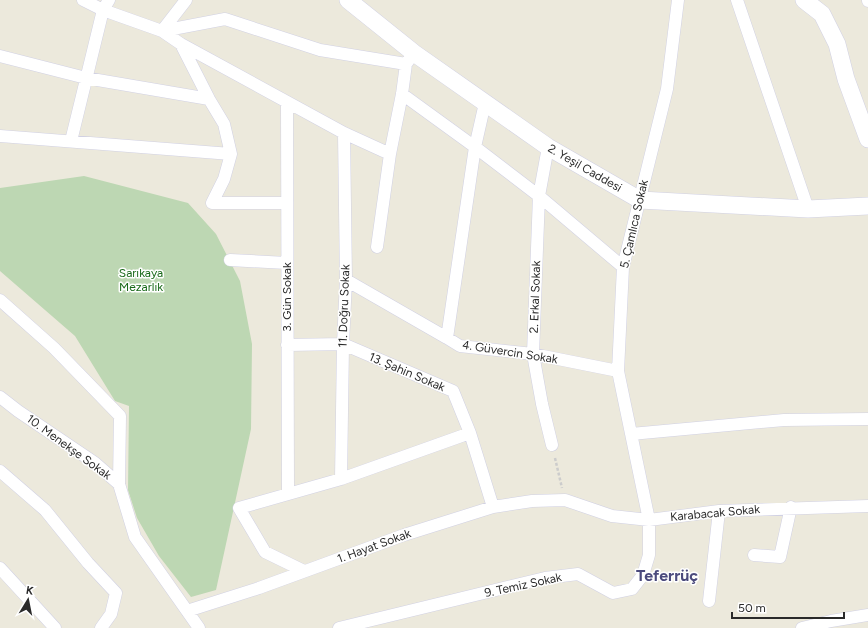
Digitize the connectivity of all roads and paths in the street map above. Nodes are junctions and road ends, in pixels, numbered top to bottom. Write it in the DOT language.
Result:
graph roads {
  1 [pos="83,0"];
  2 [pos="186,0"];
  3 [pos="348,0"];
  4 [pos="678,0"];
  5 [pos="737,0"];
  6 [pos="804,0"];
  7 [pos="106,5"];
  8 [pos="162,31"];
  9 [pos="181,44"];
  10 [pos="0,56"];
  11 [pos="410,58"];
  12 [pos="86,78"];
  13 [pos="402,94"];
  14 [pos="209,99"];
  15 [pos="286,102"];
  16 [pos="485,103"];
  17 [pos="344,133"];
  18 [pos="0,136"];
  19 [pos="868,139"];
  20 [pos="71,141"];
  21 [pos="475,146"];
  22 [pos="548,147"];
  23 [pos="231,154"];
  24 [pos="390,154"];
  25 [pos="539,196"];
  26 [pos="640,200"];
  27 [pos="287,203"];
  28 [pos="868,206"];
  29 [pos="808,209"];
  30 [pos="377,247"];
  31 [pos="230,260"];
  32 [pos="287,263"];
  33 [pos="623,267"];
  34 [pos="346,280"];
  35 [pos="0,300"];
  36 [pos="447,338"];
  37 [pos="343,344"];
  38 [pos="287,345"];
  39 [pos="533,354"];
  40 [pos="618,371"];
  41 [pos="0,396"];
  42 [pos="868,419"];
  43 [pos="470,433"];
  44 [pos="631,434"];
  45 [pos="552,445"];
  46 [pos="0,471"];
  47 [pos="341,479"];
  48 [pos="119,484"];
  49 [pos="288,493"];
  50 [pos="565,500"];
  51 [pos="868,506"];
  52 [pos="792,507"];
  53 [pos="493,508"];
  54 [pos="719,511"];
  55 [pos="650,520"];
  56 [pos="754,555"];
  57 [pos="0,568"];
  58 [pos="304,571"];
  59 [pos="709,601"];
  60 [pos="187,611"];
  61 [pos="868,615"];
  62 [pos="55,628"];
  63 [pos="101,628"];
  64 [pos="199,628"];
  65 [pos="339,628"];
  66 [pos="802,628"];
  1 -- 7 [label="street"];
  2 -- 8 [label="street"];
  3 -- 11 [label="main road, 2. Yeşil Caddesi"];
  4 -- 26 [label="street, 5. Çamlıca Sokak"];
  5 -- 29 [label="street"];
  6 -- 19 [label="main road"];
  7 -- 8 [label="street"];
  7 -- 12 [label="street"];
  8 -- 9 [label="street"];
  8 -- 11 [label="street"];
  9 -- 14 [label="street"];
  9 -- 15 [label="street"];
  10 -- 12 [label="street"];
  11 -- 13 [label="street"];
  11 -- 16 [label="main road, 2. Yeşil Caddesi"];
  12 -- 14 [label="street"];
  12 -- 20 [label="street"];
  13 -- 21 [label="street"];
  13 -- 24 [label="street"];
  14 -- 23 [label="street"];
  15 -- 17 [label="street"];
  15 -- 27 [label="street, 3. Gün Sokak"];
  16 -- 21 [label="street"];
  16 -- 22 [label="main road, 2. Yeşil Caddesi"];
  17 -- 24 [label="street"];
  17 -- 34 [label="street, 11. Doğru Sokak"];
  18 -- 20 [label="street"];
  20 -- 23 [label="street"];
  21 -- 25 [label="street"];
  21 -- 36 [label="street"];
  22 -- 25 [label="street, 2. Erkal Sokak"];
  22 -- 26 [label="main road, 2. Yeşil Caddesi"];
  23 -- 27 [label="street"];
  24 -- 30 [label="street"];
  25 -- 33 [label="street"];
  25 -- 39 [label="street, 2. Erkal Sokak"];
  26 -- 29 [label="main road, 2. Yeşil Caddesi"];
  26 -- 33 [label="street, 5. Çamlıca Sokak"];
  27 -- 32 [label="street, 3. Gün Sokak"];
  28 -- 29 [label="main road, 2. Yeşil Caddesi"];
  31 -- 32 [label="street"];
  32 -- 38 [label="street, 3. Gün Sokak"];
  33 -- 40 [label="street, 5. Çamlıca Sokak"];
  34 -- 36 [label="street, 4. Güvercin Sokak"];
  34 -- 37 [label="street, 11. Doğru Sokak"];
  35 -- 48 [label="street"];
  36 -- 39 [label="street, 4. Güvercin Sokak"];
  37 -- 38 [label="street, 13. Şahin Sokak"];
  37 -- 43 [label="street, 13. Şahin Sokak"];
  37 -- 47 [label="street, 11. Doğru Sokak"];
  38 -- 49 [label="street, 3. Gün Sokak"];
  39 -- 40 [label="street, 4. Güvercin Sokak"];
  39 -- 45 [label="street, 2. Erkal Sokak"];
  40 -- 44 [label="street, 5. Çamlıca Sokak"];
  41 -- 48 [label="street, 10. Menekşe Sokak"];
  42 -- 44 [label="street"];
  43 -- 47 [label="street"];
  43 -- 53 [label="street, 13. Şahin Sokak"];
  44 -- 55 [label="street, 5. Çamlıca Sokak"];
  45 -- 50 [label="path"];
  46 -- 63 [label="street"];
  47 -- 49 [label="street"];
  48 -- 60 [label="street, 10. Menekşe Sokak"];
  49 -- 58 [label="street"];
  50 -- 53 [label="street, 1. Hayat Sokak"];
  50 -- 55 [label="street, Karabacak Sokak"];
  51 -- 52 [label="street, Karabacak Sokak"];
  52 -- 54 [label="street, Karabacak Sokak"];
  52 -- 56 [label="street"];
  53 -- 58 [label="street, 1. Hayat Sokak"];
  54 -- 55 [label="street, Karabacak Sokak"];
  54 -- 59 [label="street"];
  55 -- 65 [label="street, 9. Temiz Sokak"];
  57 -- 62 [label="street"];
  58 -- 60 [label="street, 1. Hayat Sokak"];
  60 -- 64 [label="street, 10. Menekşe Sokak"];
  61 -- 66 [label="street"];
}
